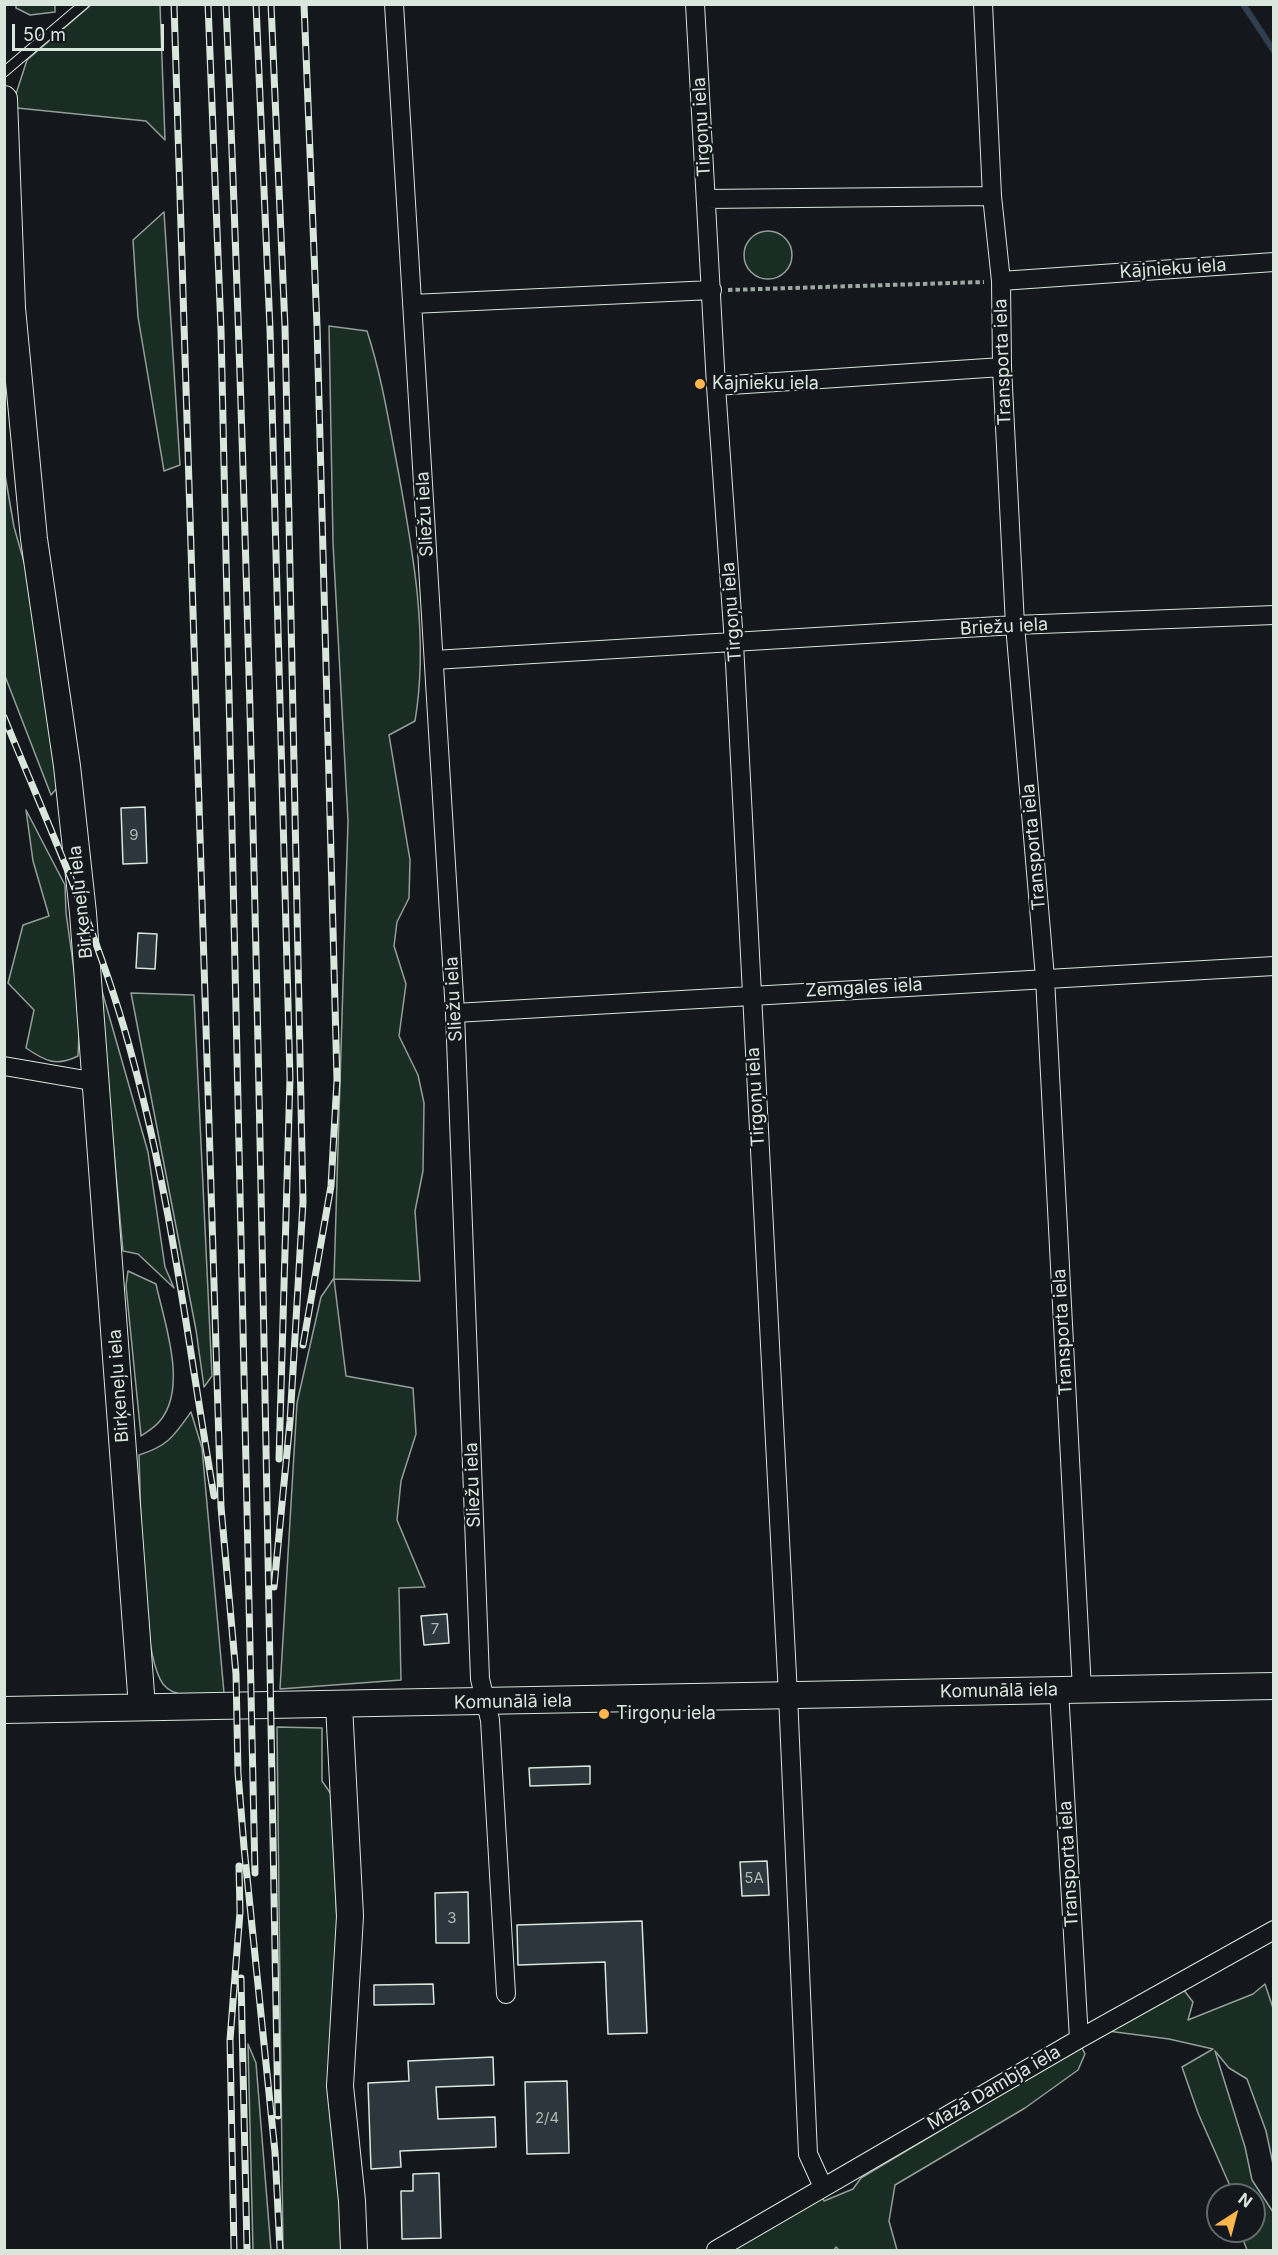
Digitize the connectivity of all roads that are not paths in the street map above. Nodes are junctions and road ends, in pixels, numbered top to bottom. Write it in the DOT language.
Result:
graph roads {
  1 [pos="84,4"];
  2 [pos="394,4"];
  3 [pos="695,4"];
  4 [pos="983,4"];
  5 [pos="4,72"];
  6 [pos="4,99"];
  7 [pos="992,196"];
  8 [pos="706,200"];
  9 [pos="1274,262"];
  10 [pos="1001,281"];
  11 [pos="712,290"];
  12 [pos="412,304"];
  13 [pos="1002,367"];
  14 [pos="716,386"];
  15 [pos="1274,615"];
  16 [pos="1015,625"];
  17 [pos="734,644"];
  18 [pos="434,660"];
  19 [pos="1274,966"];
  20 [pos="1046,978"];
  21 [pos="751,995"];
  22 [pos="455,1013"];
  23 [pos="4,1066"];
  24 [pos="97,1082"];
  25 [pos="1274,1686"];
  26 [pos="1071,1690"];
  27 [pos="788,1695"];
  28 [pos="485,1703"];
  29 [pos="339,1705"];
  30 [pos="142,1707"];
  31 [pos="4,1710"];
  32 [pos="1274,1930"];
  33 [pos="506,1994"];
  34 [pos="1078,2039"];
  35 [pos="823,2187"];
  36 [pos="354,2250"];
  37 [pos="717,2250"];
  1 -- 5 [label="lane"];
  2 -- 12 [label="street, Sliežu iela"];
  3 -- 8 [label="street, Tirgoņu iela"];
  4 -- 7 [label="street, Transporta iela"];
  6 -- 24 [label="main road, Birķeneļu iela"];
  7 -- 8 [label="street"];
  7 -- 10 [label="street, Transporta iela"];
  8 -- 11 [label="street, Tirgoņu iela"];
  9 -- 10 [label="street, Kājnieku iela"];
  10 -- 13 [label="street, Transporta iela"];
  11 -- 12 [label="street"];
  11 -- 14 [label="street, Tirgoņu iela"];
  12 -- 18 [label="street, Sliežu iela"];
  13 -- 14 [label="street"];
  13 -- 16 [label="street, Transporta iela"];
  14 -- 17 [label="street, Tirgoņu iela"];
  15 -- 16 [label="street, Briežu iela"];
  16 -- 17 [label="street, Briežu iela"];
  16 -- 20 [label="street, Transporta iela"];
  17 -- 18 [label="street, Briežu iela"];
  17 -- 21 [label="street, Tirgoņu iela"];
  18 -- 22 [label="street, Sliežu iela"];
  19 -- 20 [label="street, Zemgales iela"];
  20 -- 21 [label="street, Zemgales iela"];
  20 -- 26 [label="street, Transporta iela"];
  21 -- 22 [label="street, Zemgales iela"];
  21 -- 27 [label="street, Tirgoņu iela"];
  22 -- 28 [label="street, Sliežu iela"];
  23 -- 24 [label="street"];
  24 -- 30 [label="main road, Birķeneļu iela"];
  25 -- 26 [label="main road, Komunālā iela"];
  26 -- 27 [label="main road, Komunālā iela"];
  26 -- 34 [label="street, Transporta iela"];
  27 -- 28 [label="main road, Komunālā iela"];
  27 -- 35 [label="street, Tirgoņu iela"];
  28 -- 29 [label="main road, Komunālā iela"];
  28 -- 33 [label="street, Sliežu iela"];
  29 -- 30 [label="main road, Komunālā iela"];
  29 -- 36 [label="main road"];
  30 -- 31 [label="main road, Komunālā iela"];
  32 -- 34 [label="street, Mazā Dambja iela"];
  34 -- 35 [label="street, Mazā Dambja iela"];
  35 -- 37 [label="street, Mazā Dambja iela"];
}
